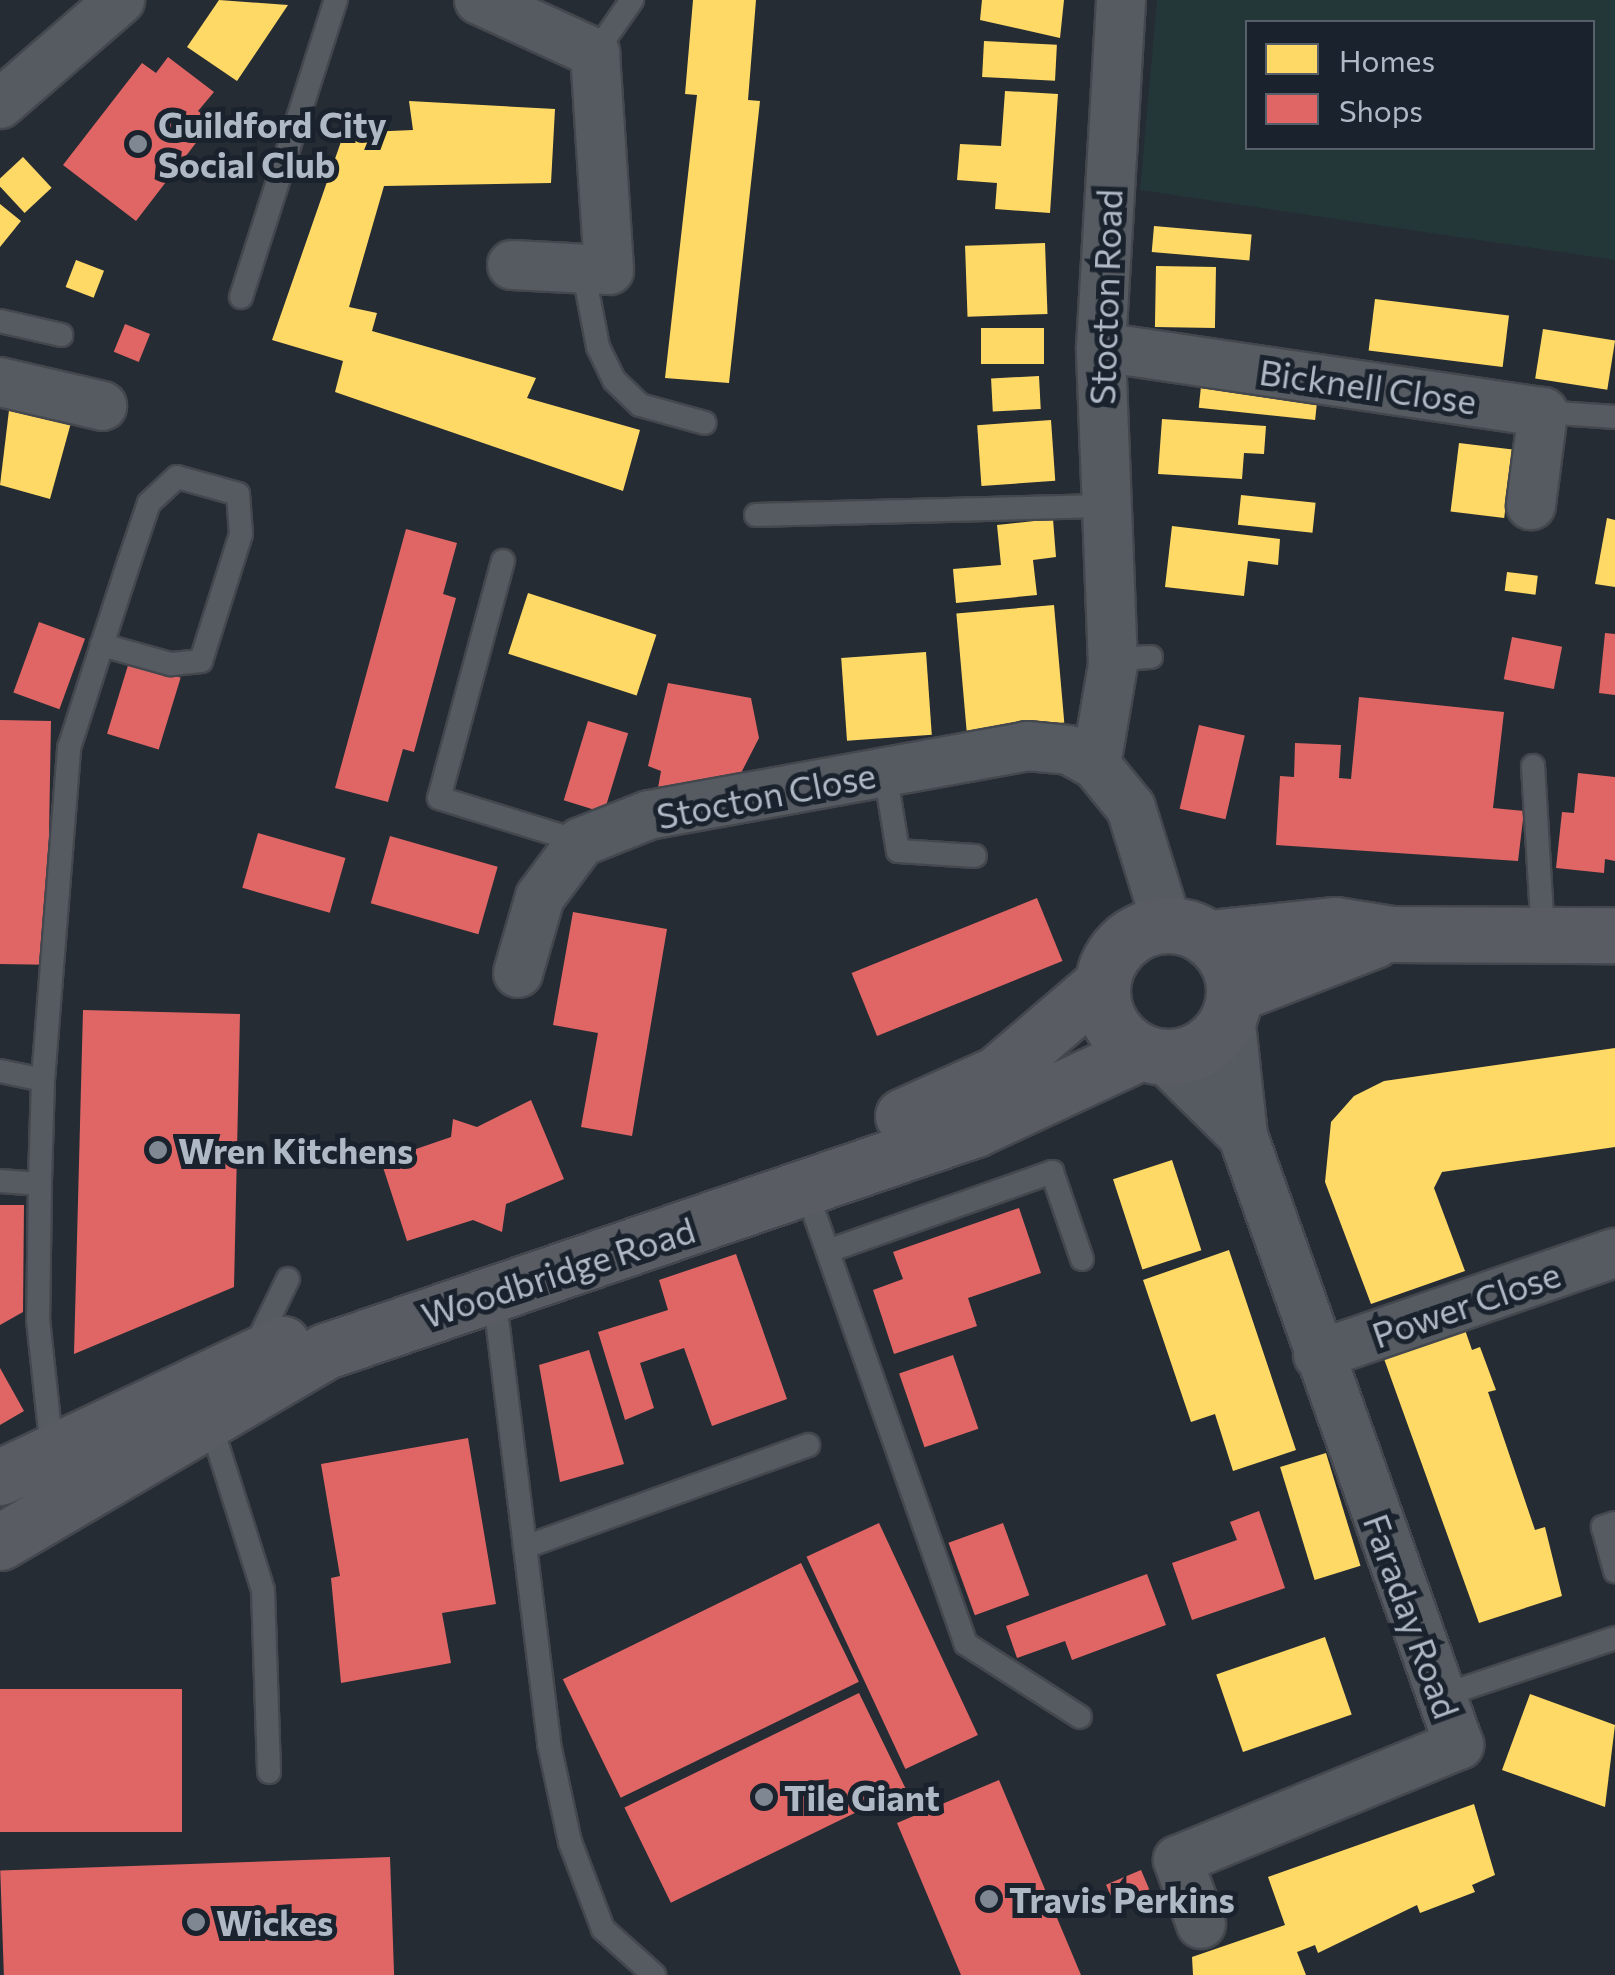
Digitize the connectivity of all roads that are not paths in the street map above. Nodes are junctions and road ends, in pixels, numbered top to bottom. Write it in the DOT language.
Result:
graph roads {
  1 [pos="120,0"];
  2 [pos="336,0"];
  3 [pos="480,0"];
  4 [pos="632,0"];
  5 [pos="1121,0"];
  6 [pos="596,53"];
  7 [pos="0,104"];
  8 [pos="512,265"];
  9 [pos="583,268"];
  10 [pos="241,297"];
  11 [pos="0,322"];
  12 [pos="61,335"];
  13 [pos="1101,347"];
  14 [pos="0,382"];
  15 [pos="102,406"];
  16 [pos="1543,412"];
  17 [pos="1615,417"];
  18 [pos="705,424"];
  19 [pos="1530,505"];
  20 [pos="1101,506"];
  21 [pos="756,515"];
  22 [pos="503,561"];
  23 [pos="102,645"];
  24 [pos="1096,765"];
  25 [pos="1534,766"];
  26 [pos="884,772"];
  27 [pos="581,842"];
  28 [pos="975,856"];
  29 [pos="1188,931"];
  30 [pos="1391,934"];
  31 [pos="1543,934"];
  32 [pos="1615,935"];
  33 [pos="518,974"];
  34 [pos="1102,984"];
  35 [pos="1232,1004"];
  36 [pos="1152,1055"];
  37 [pos="0,1071"];
  38 [pos="43,1080"];
  39 [pos="1242,1136"];
  40 [pos="0,1181"];
  41 [pos="40,1184"];
  42 [pos="806,1190"];
  43 [pos="828,1250"];
  44 [pos="1615,1253"];
  45 [pos="1082,1259"];
  46 [pos="288,1279"];
  47 [pos="494,1292"];
  48 [pos="1318,1355"];
  49 [pos="247,1358"];
  50 [pos="210,1422"];
  51 [pos="808,1445"];
  52 [pos="52,1450"];
  53 [pos="0,1477"];
  54 [pos="1615,1522"];
  55 [pos="0,1542"];
  56 [pos="525,1547"];
  57 [pos="1615,1571"];
  58 [pos="1615,1638"];
  59 [pos="1441,1696"];
  60 [pos="1080,1717"];
  61 [pos="269,1772"];
  62 [pos="1201,1924"];
  63 [pos="654,1975"];
  1 -- 7 [label="street"];
  2 -- 10 [label="lane"];
  3 -- 6 [label="street"];
  4 -- 6 [label="lane"];
  5 -- 13 [label="street, Stocton Road"];
  6 -- 9 [label="street"];
  8 -- 9 [label="street"];
  9 -- 18 [label="lane"];
  11 -- 12 [label="lane"];
  13 -- 16 [label="street, Bicknell Close"];
  13 -- 20 [label="street, Stocton Road"];
  14 -- 15 [label="street"];
  16 -- 17 [label="lane"];
  16 -- 19 [label="street"];
  20 -- 21 [label="lane"];
  20 -- 24 [label="street, Stocton Road"];
  22 -- 27 [label="lane"];
  23 -- 23 [label="lane"];
  23 -- 38 [label="lane"];
  24 -- 26 [label="street, Stocton Close"];
  24 -- 29 [label="street"];
  25 -- 31 [label="lane"];
  26 -- 27 [label="street, Stocton Close"];
  26 -- 28 [label="lane"];
  27 -- 33 [label="street"];
  29 -- 30 [label="main road, Woodbridge Road"];
  29 -- 34 [label="main road, Woodbridge Road"];
  29 -- 35 [label="main road"];
  30 -- 31 [label="main road, Woodbridge Road"];
  30 -- 35 [label="main road, Woodbridge Road"];
  31 -- 32 [label="main road, Woodbridge Road"];
  34 -- 36 [label="main road"];
  34 -- 49 [label="main road, Woodbridge Road"];
  35 -- 36 [label="main road, Woodbridge Road"];
  35 -- 39 [label="street, Faraday Road"];
  36 -- 39 [label="street, Faraday Road"];
  36 -- 42 [label="main road, Woodbridge Road"];
  37 -- 38 [label="lane"];
  38 -- 41 [label="lane"];
  39 -- 48 [label="street, Faraday Road"];
  40 -- 41 [label="lane"];
  41 -- 52 [label="lane"];
  42 -- 43 [label="lane"];
  42 -- 47 [label="main road, Woodbridge Road"];
  43 -- 45 [label="lane"];
  43 -- 60 [label="lane"];
  44 -- 48 [label="street, Power Close"];
  46 -- 49 [label="lane"];
  47 -- 50 [label="main road, Woodbridge Road"];
  47 -- 56 [label="lane"];
  48 -- 59 [label="street, Faraday Road"];
  49 -- 52 [label="main road, Woodbridge Road"];
  50 -- 55 [label="main road, Woodbridge Road"];
  50 -- 61 [label="lane"];
  51 -- 56 [label="lane"];
  52 -- 53 [label="main road, Woodbridge Road"];
  54 -- 57 [label="lane"];
  56 -- 63 [label="lane"];
  58 -- 59 [label="lane"];
  59 -- 62 [label="street, Faraday Road"];
}
